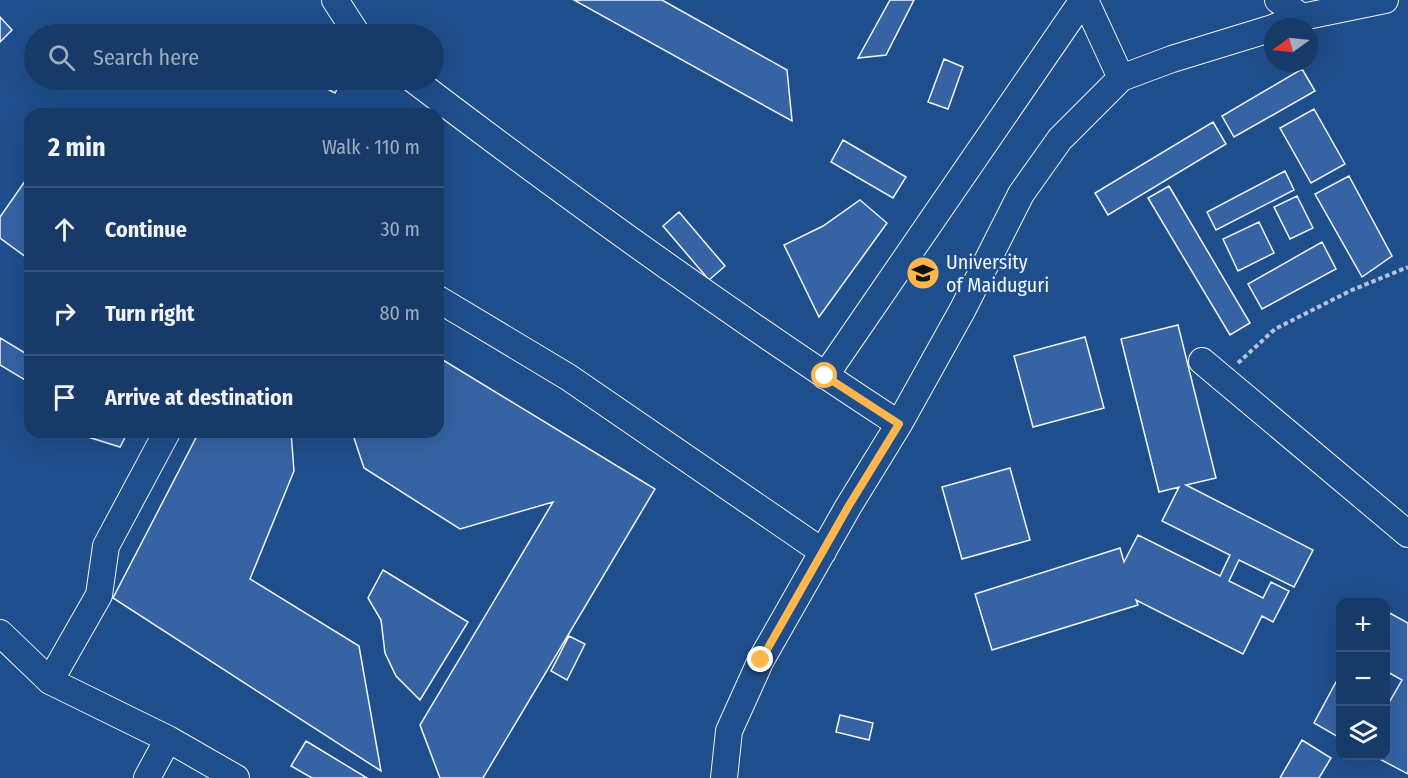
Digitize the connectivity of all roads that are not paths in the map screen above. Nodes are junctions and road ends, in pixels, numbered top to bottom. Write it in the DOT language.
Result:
graph roads {
  1 [pos="335,0"];
  2 [pos="1084,0"];
  3 [pos="1278,0"];
  4 [pos="1385,0"];
  5 [pos="1302,17"];
  6 [pos="351,24"];
  7 [pos="1264,31"];
  8 [pos="1121,78"];
  9 [pos="427,90"];
  10 [pos="444,303"];
  11 [pos="1202,361"];
  12 [pos="825,376"];
  13 [pos="899,424"];
  14 [pos="164,438"];
  15 [pos="1408,534"];
  16 [pos="823,552"];
  17 [pos="0,633"];
  18 [pos="50,681"];
  19 [pos="168,739"];
  20 [pos="147,778"];
  21 [pos="236,778"];
  22 [pos="724,778"];
  1 -- 6 [label="street"];
  2 -- 8 [label="street"];
  2 -- 12 [label="street"];
  3 -- 5 [label="street"];
  4 -- 5 [label="street"];
  7 -- 8 [label="street"];
  8 -- 13 [label="street"];
  9 -- 12 [label="street"];
  10 -- 16 [label="street"];
  11 -- 15 [label="street"];
  12 -- 13 [label="street"];
  13 -- 16 [label="street"];
  14 -- 18 [label="street"];
  16 -- 22 [label="street"];
  17 -- 18 [label="street"];
  18 -- 19 [label="street"];
  19 -- 20 [label="street"];
  19 -- 21 [label="street"];
}
